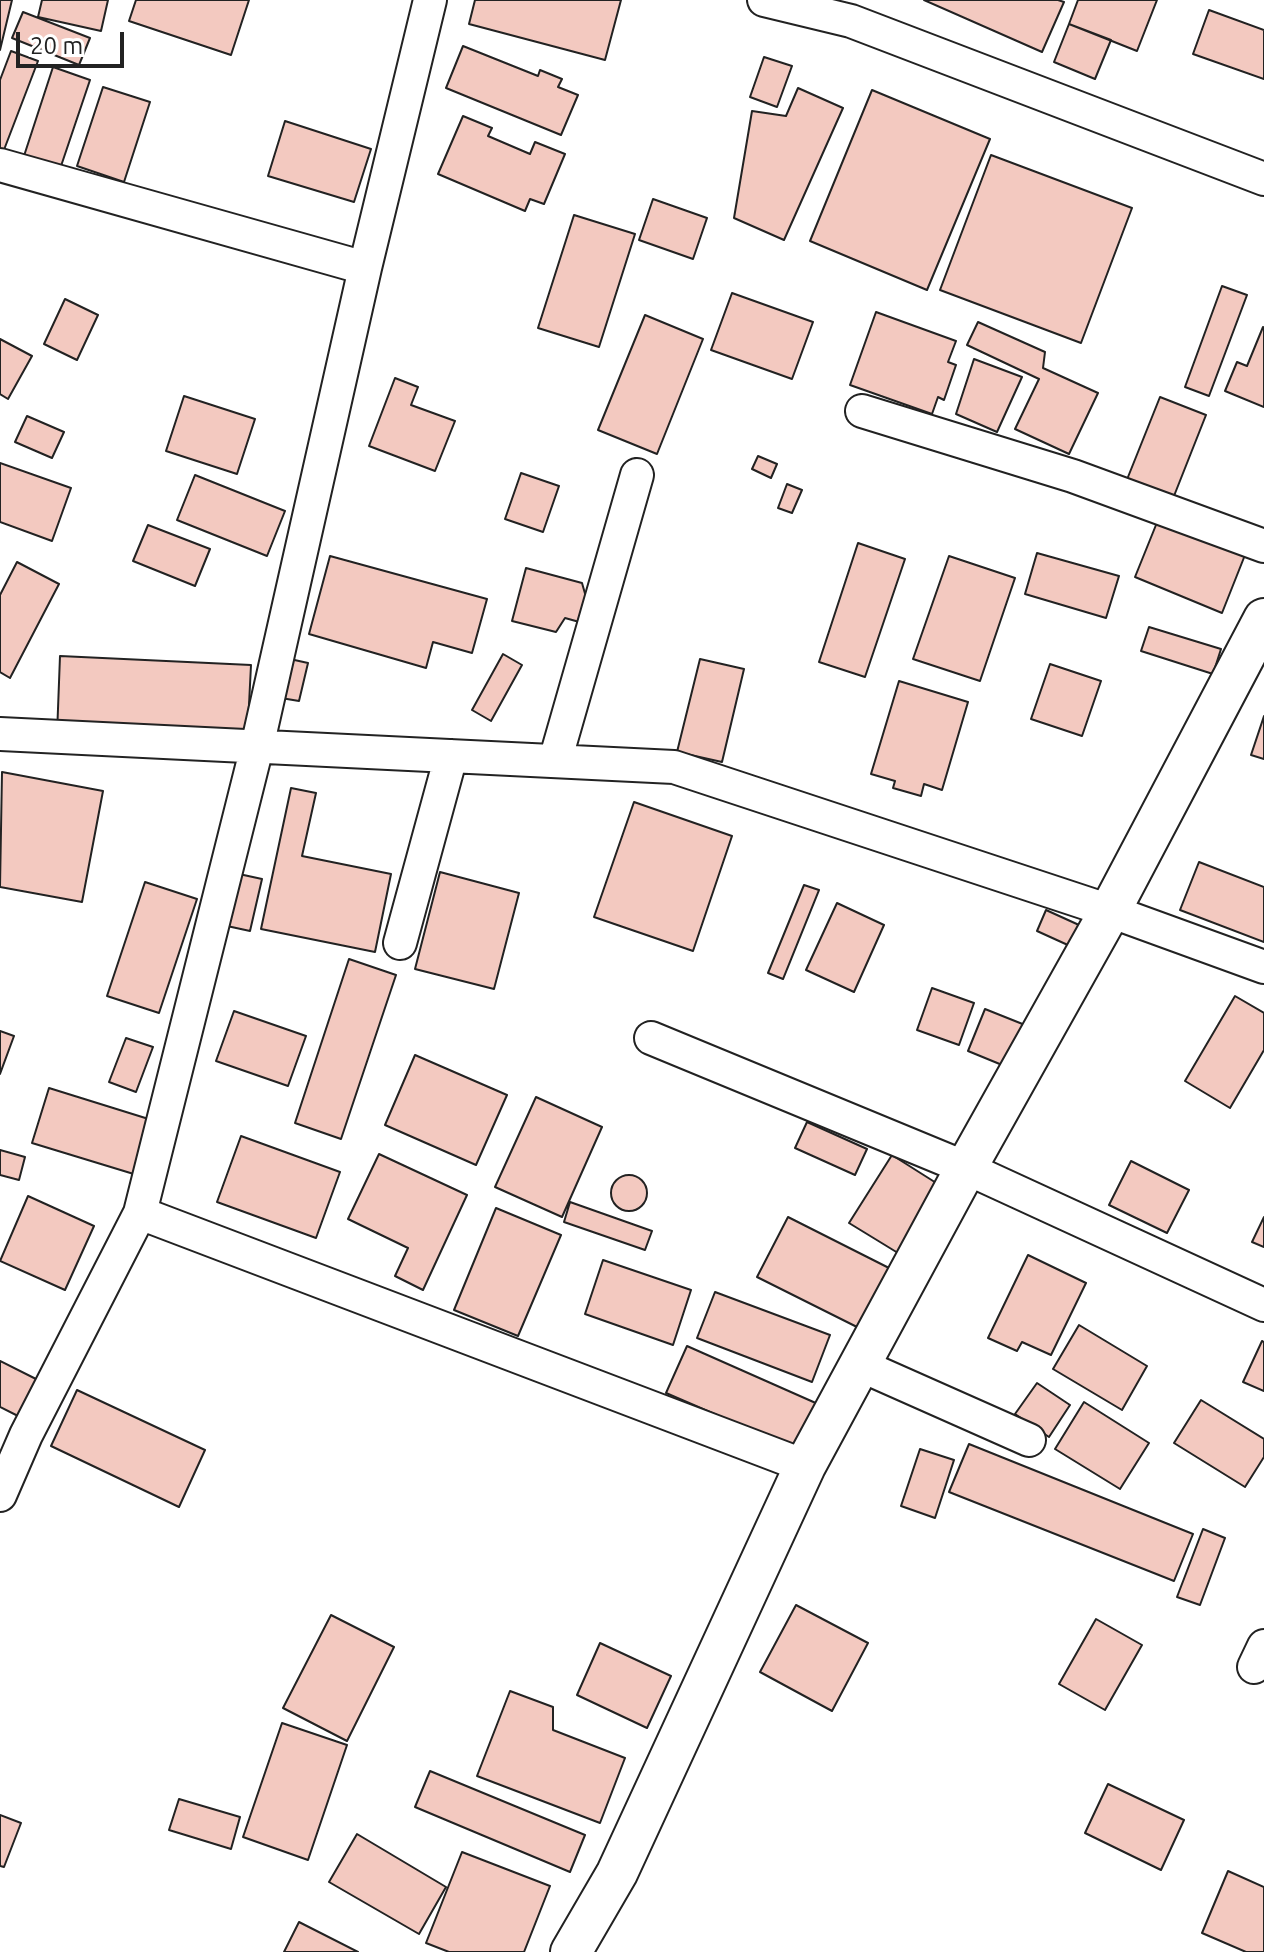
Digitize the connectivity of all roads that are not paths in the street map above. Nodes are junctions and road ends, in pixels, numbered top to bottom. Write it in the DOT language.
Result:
graph roads {
  1 [pos="430,0"];
  2 [pos="764,0"];
  3 [pos="856,10"];
  4 [pos="0,165"];
  5 [pos="1264,179"];
  6 [pos="365,268"];
  7 [pos="862,411"];
  8 [pos="637,475"];
  9 [pos="1264,546"];
  10 [pos="1264,619"];
  11 [pos="0,734"];
  12 [pos="257,747"];
  13 [pos="451,756"];
  14 [pos="555,761"];
  15 [pos="1110,911"];
  16 [pos="400,943"];
  17 [pos="1264,967"];
  18 [pos="651,1038"];
  19 [pos="966,1168"];
  20 [pos="140,1213"];
  21 [pos="1264,1305"];
  22 [pos="860,1365"];
  23 [pos="1029,1440"];
  24 [pos="805,1466"];
  25 [pos="0,1495"];
  26 [pos="571,1952"];
  1 -- 6 [label="street"];
  2 -- 3 [label="street"];
  3 -- 5 [label="street"];
  4 -- 6 [label="street"];
  6 -- 12 [label="street"];
  7 -- 9 [label="street"];
  8 -- 14 [label="street"];
  10 -- 15 [label="street"];
  11 -- 12 [label="street"];
  12 -- 13 [label="street"];
  12 -- 20 [label="street"];
  13 -- 14 [label="street"];
  13 -- 16 [label="street"];
  14 -- 15 [label="street"];
  15 -- 17 [label="street"];
  15 -- 19 [label="street"];
  18 -- 19 [label="street"];
  19 -- 21 [label="street"];
  19 -- 22 [label="street"];
  20 -- 24 [label="street"];
  20 -- 25 [label="street"];
  22 -- 23 [label="street"];
  22 -- 24 [label="street"];
  24 -- 26 [label="street"];
}
